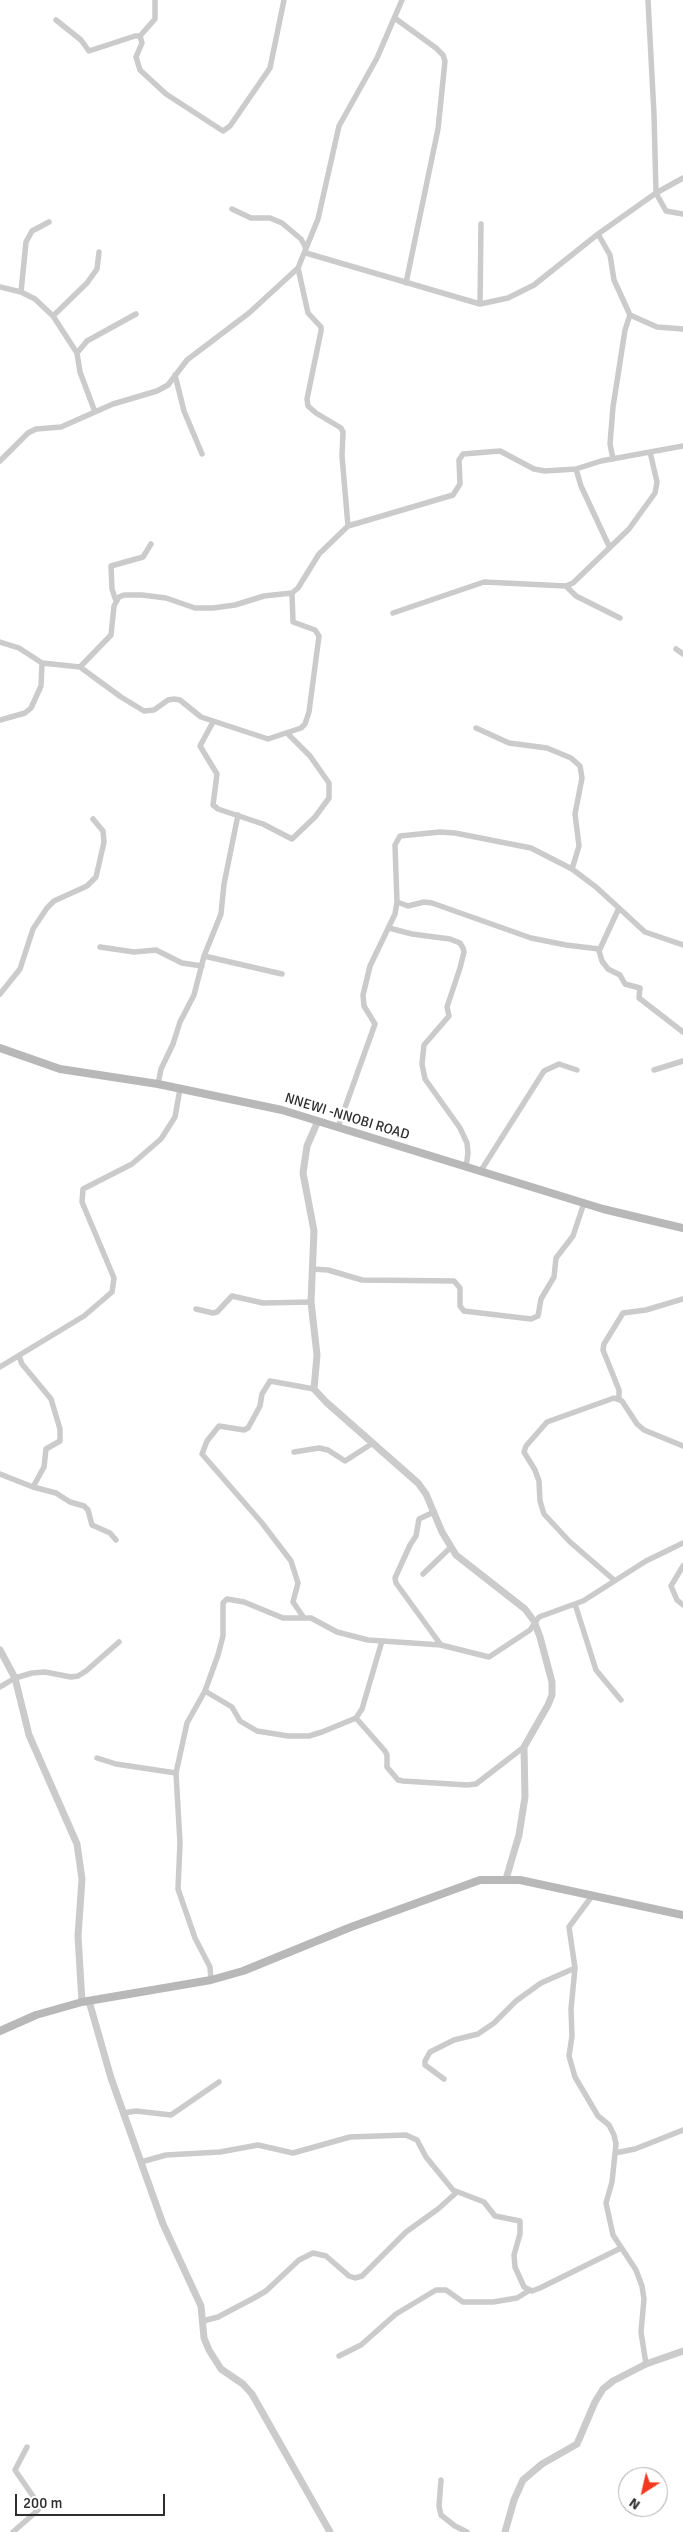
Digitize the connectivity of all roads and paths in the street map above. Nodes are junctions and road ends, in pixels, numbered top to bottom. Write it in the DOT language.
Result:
graph roads {
  1 [pos="154,0"];
  2 [pos="284,0"];
  3 [pos="402,0"];
  4 [pos="648,0"];
  5 [pos="396,19"];
  6 [pos="56,20"];
  7 [pos="140,36"];
  8 [pos="683,178"];
  9 [pos="656,193"];
  10 [pos="232,209"];
  11 [pos="683,214"];
  12 [pos="49,222"];
  13 [pos="482,224"];
  14 [pos="598,234"];
  15 [pos="100,252"];
  16 [pos="306,253"];
  17 [pos="298,268"];
  18 [pos="406,283"];
  19 [pos="0,287"];
  20 [pos="21,292"];
  21 [pos="480,304"];
  22 [pos="136,314"];
  23 [pos="630,315"];
  24 [pos="54,316"];
  25 [pos="683,328"];
  26 [pos="77,352"];
  27 [pos="175,375"];
  28 [pos="96,412"];
  29 [pos="683,446"];
  30 [pos="650,452"];
  31 [pos="202,454"];
  32 [pos="613,459"];
  33 [pos="0,461"];
  34 [pos="576,469"];
  35 [pos="348,526"];
  36 [pos="151,544"];
  37 [pos="609,546"];
  38 [pos="566,586"];
  39 [pos="292,593"];
  40 [pos="116,601"];
  41 [pos="393,613"];
  42 [pos="620,618"];
  43 [pos="0,642"];
  44 [pos="676,649"];
  45 [pos="683,654"];
  46 [pos="42,662"];
  47 [pos="80,667"];
  48 [pos="0,720"];
  49 [pos="213,722"];
  50 [pos="476,728"];
  51 [pos="286,733"];
  52 [pos="238,815"];
  53 [pos="93,819"];
  54 [pos="572,869"];
  55 [pos="397,902"];
  56 [pos="619,908"];
  57 [pos="389,928"];
  58 [pos="683,945"];
  59 [pos="100,948"];
  60 [pos="600,949"];
  61 [pos="204,956"];
  62 [pos="202,966"];
  63 [pos="282,974"];
  64 [pos="0,994"];
  65 [pos="683,1032"];
  66 [pos="0,1048"];
  67 [pos="683,1061"];
  68 [pos="578,1070"];
  69 [pos="654,1070"];
  70 [pos="158,1084"];
  71 [pos="180,1088"];
  72 [pos="318,1121"];
  73 [pos="338,1127"];
  74 [pos="466,1167"];
  75 [pos="480,1172"];
  76 [pos="584,1203"];
  77 [pos="683,1228"];
  78 [pos="313,1269"];
  79 [pos="683,1299"];
  80 [pos="311,1302"];
  81 [pos="196,1309"];
  82 [pos="19,1356"];
  83 [pos="0,1367"];
  84 [pos="314,1388"];
  85 [pos="619,1399"];
  86 [pos="373,1443"];
  87 [pos="683,1446"];
  88 [pos="294,1452"];
  89 [pos="0,1474"];
  90 [pos="33,1487"];
  91 [pos="434,1512"];
  92 [pos="116,1540"];
  93 [pos="683,1543"];
  94 [pos="450,1548"];
  95 [pos="683,1566"];
  96 [pos="423,1574"];
  97 [pos="614,1580"];
  98 [pos="575,1604"];
  99 [pos="683,1604"];
  100 [pos="304,1618"];
  101 [pos="534,1621"];
  102 [pos="382,1641"];
  103 [pos="119,1642"];
  104 [pos="441,1645"];
  105 [pos="0,1650"];
  106 [pos="15,1678"];
  107 [pos="0,1686"];
  108 [pos="205,1691"];
  109 [pos="621,1700"];
  110 [pos="356,1718"];
  111 [pos="524,1747"];
  112 [pos="97,1758"];
  113 [pos="176,1773"];
  114 [pos="506,1879"];
  115 [pos="592,1896"];
  116 [pos="683,1914"];
  117 [pos="575,1968"];
  118 [pos="211,1980"];
  119 [pos="85,2001"];
  120 [pos="0,2031"];
  121 [pos="444,2079"];
  122 [pos="219,2082"];
  123 [pos="123,2113"];
  124 [pos="683,2131"];
  125 [pos="615,2153"];
  126 [pos="141,2162"];
  127 [pos="457,2192"];
  128 [pos="621,2248"];
  129 [pos="530,2290"];
  130 [pos="203,2321"];
  131 [pos="683,2351"];
  132 [pos="339,2356"];
  133 [pos="646,2364"];
  134 [pos="27,2447"];
  135 [pos="441,2480"];
  136 [pos="13,2532"];
  137 [pos="330,2532"];
  138 [pos="467,2532"];
  139 [pos="504,2532"];
  1 -- 7 [label="street"];
  2 -- 7 [label="street"];
  3 -- 5 [label="street"];
  4 -- 9 [label="street"];
  5 -- 16 [label="street"];
  5 -- 18 [label="street"];
  6 -- 7 [label="street"];
  8 -- 9 [label="street"];
  9 -- 11 [label="street"];
  9 -- 14 [label="street"];
  10 -- 16 [label="street"];
  12 -- 20 [label="street"];
  13 -- 21 [label="street"];
  14 -- 21 [label="street"];
  14 -- 23 [label="street"];
  15 -- 24 [label="street"];
  16 -- 17 [label="street"];
  16 -- 18 [label="street"];
  17 -- 27 [label="street"];
  17 -- 35 [label="street"];
  18 -- 21 [label="street"];
  19 -- 20 [label="street"];
  20 -- 24 [label="street"];
  22 -- 26 [label="street"];
  23 -- 25 [label="street"];
  23 -- 32 [label="street"];
  24 -- 26 [label="street"];
  26 -- 28 [label="street"];
  27 -- 28 [label="street"];
  27 -- 31 [label="street"];
  28 -- 33 [label="street"];
  29 -- 30 [label="street"];
  30 -- 32 [label="street"];
  30 -- 37 [label="street"];
  32 -- 34 [label="street"];
  34 -- 35 [label="street"];
  34 -- 37 [label="street"];
  35 -- 39 [label="street"];
  36 -- 40 [label="street"];
  37 -- 38 [label="street"];
  38 -- 41 [label="street"];
  38 -- 42 [label="street"];
  39 -- 40 [label="street"];
  39 -- 51 [label="street"];
  40 -- 47 [label="street"];
  43 -- 46 [label="street"];
  44 -- 45 [label="street"];
  46 -- 47 [label="street"];
  46 -- 48 [label="street"];
  47 -- 49 [label="street"];
  49 -- 51 [label="street"];
  49 -- 52 [label="street"];
  50 -- 54 [label="street"];
  51 -- 52 [label="street"];
  52 -- 61 [label="street"];
  53 -- 64 [label="street"];
  54 -- 55 [label="street"];
  54 -- 56 [label="street"];
  55 -- 57 [label="street"];
  55 -- 60 [label="street"];
  56 -- 58 [label="street"];
  56 -- 60 [label="street"];
  57 -- 73 [label="street"];
  57 -- 74 [label="street"];
  59 -- 62 [label="street"];
  60 -- 65 [label="street"];
  61 -- 62 [label="street"];
  61 -- 63 [label="street"];
  62 -- 70 [label="street"];
  66 -- 70 [label="main road, NNEWI -NNOBI ROAD"];
  67 -- 69 [label="street"];
  68 -- 75 [label="street"];
  70 -- 71 [label="main road, NNEWI -NNOBI ROAD"];
  71 -- 72 [label="main road, NNEWI -NNOBI ROAD"];
  71 -- 82 [label="street"];
  72 -- 73 [label="main road, NNEWI -NNOBI ROAD"];
  72 -- 78 [label="street"];
  73 -- 74 [label="main road, NNEWI -NNOBI ROAD"];
  74 -- 75 [label="main road, NNEWI -NNOBI ROAD"];
  75 -- 76 [label="main road, NNEWI -NNOBI ROAD"];
  76 -- 77 [label="main road, NNEWI -NNOBI ROAD"];
  76 -- 78 [label="street"];
  78 -- 80 [label="street"];
  79 -- 85 [label="street"];
  80 -- 81 [label="street"];
  80 -- 84 [label="street"];
  82 -- 83 [label="street"];
  82 -- 90 [label="street"];
  84 -- 86 [label="street"];
  84 -- 100 [label="street"];
  85 -- 87 [label="street"];
  85 -- 97 [label="street"];
  86 -- 88 [label="street"];
  86 -- 91 [label="street"];
  89 -- 90 [label="street"];
  90 -- 92 [label="street"];
  91 -- 94 [label="street"];
  91 -- 104 [label="street"];
  93 -- 97 [label="street"];
  94 -- 96 [label="street"];
  94 -- 101 [label="street"];
  95 -- 99 [label="street"];
  97 -- 98 [label="street"];
  98 -- 101 [label="street"];
  98 -- 109 [label="street"];
  100 -- 102 [label="street"];
  100 -- 108 [label="street"];
  101 -- 104 [label="street"];
  101 -- 111 [label="street"];
  102 -- 104 [label="street"];
  102 -- 110 [label="street"];
  103 -- 106 [label="street"];
  105 -- 106 [label="street"];
  106 -- 107 [label="street"];
  106 -- 119 [label="street"];
  108 -- 110 [label="street"];
  108 -- 113 [label="street"];
  110 -- 111 [label="street"];
  111 -- 114 [label="street"];
  112 -- 113 [label="street"];
  113 -- 118 [label="street"];
  114 -- 115 [label="main road"];
  114 -- 118 [label="main road"];
  115 -- 116 [label="main road"];
  115 -- 117 [label="street"];
  117 -- 121 [label="street"];
  117 -- 125 [label="street"];
  118 -- 119 [label="main road"];
  119 -- 120 [label="main road"];
  119 -- 123 [label="street"];
  122 -- 123 [label="street"];
  123 -- 126 [label="street"];
  124 -- 125 [label="street"];
  125 -- 128 [label="street"];
  126 -- 127 [label="street"];
  126 -- 130 [label="street"];
  127 -- 129 [label="street"];
  127 -- 130 [label="street"];
  128 -- 129 [label="street"];
  128 -- 133 [label="street"];
  129 -- 132 [label="street"];
  130 -- 137 [label="street"];
  131 -- 133 [label="street"];
  133 -- 139 [label="street"];
  134 -- 136 [label="street"];
  135 -- 138 [label="street"];
}
